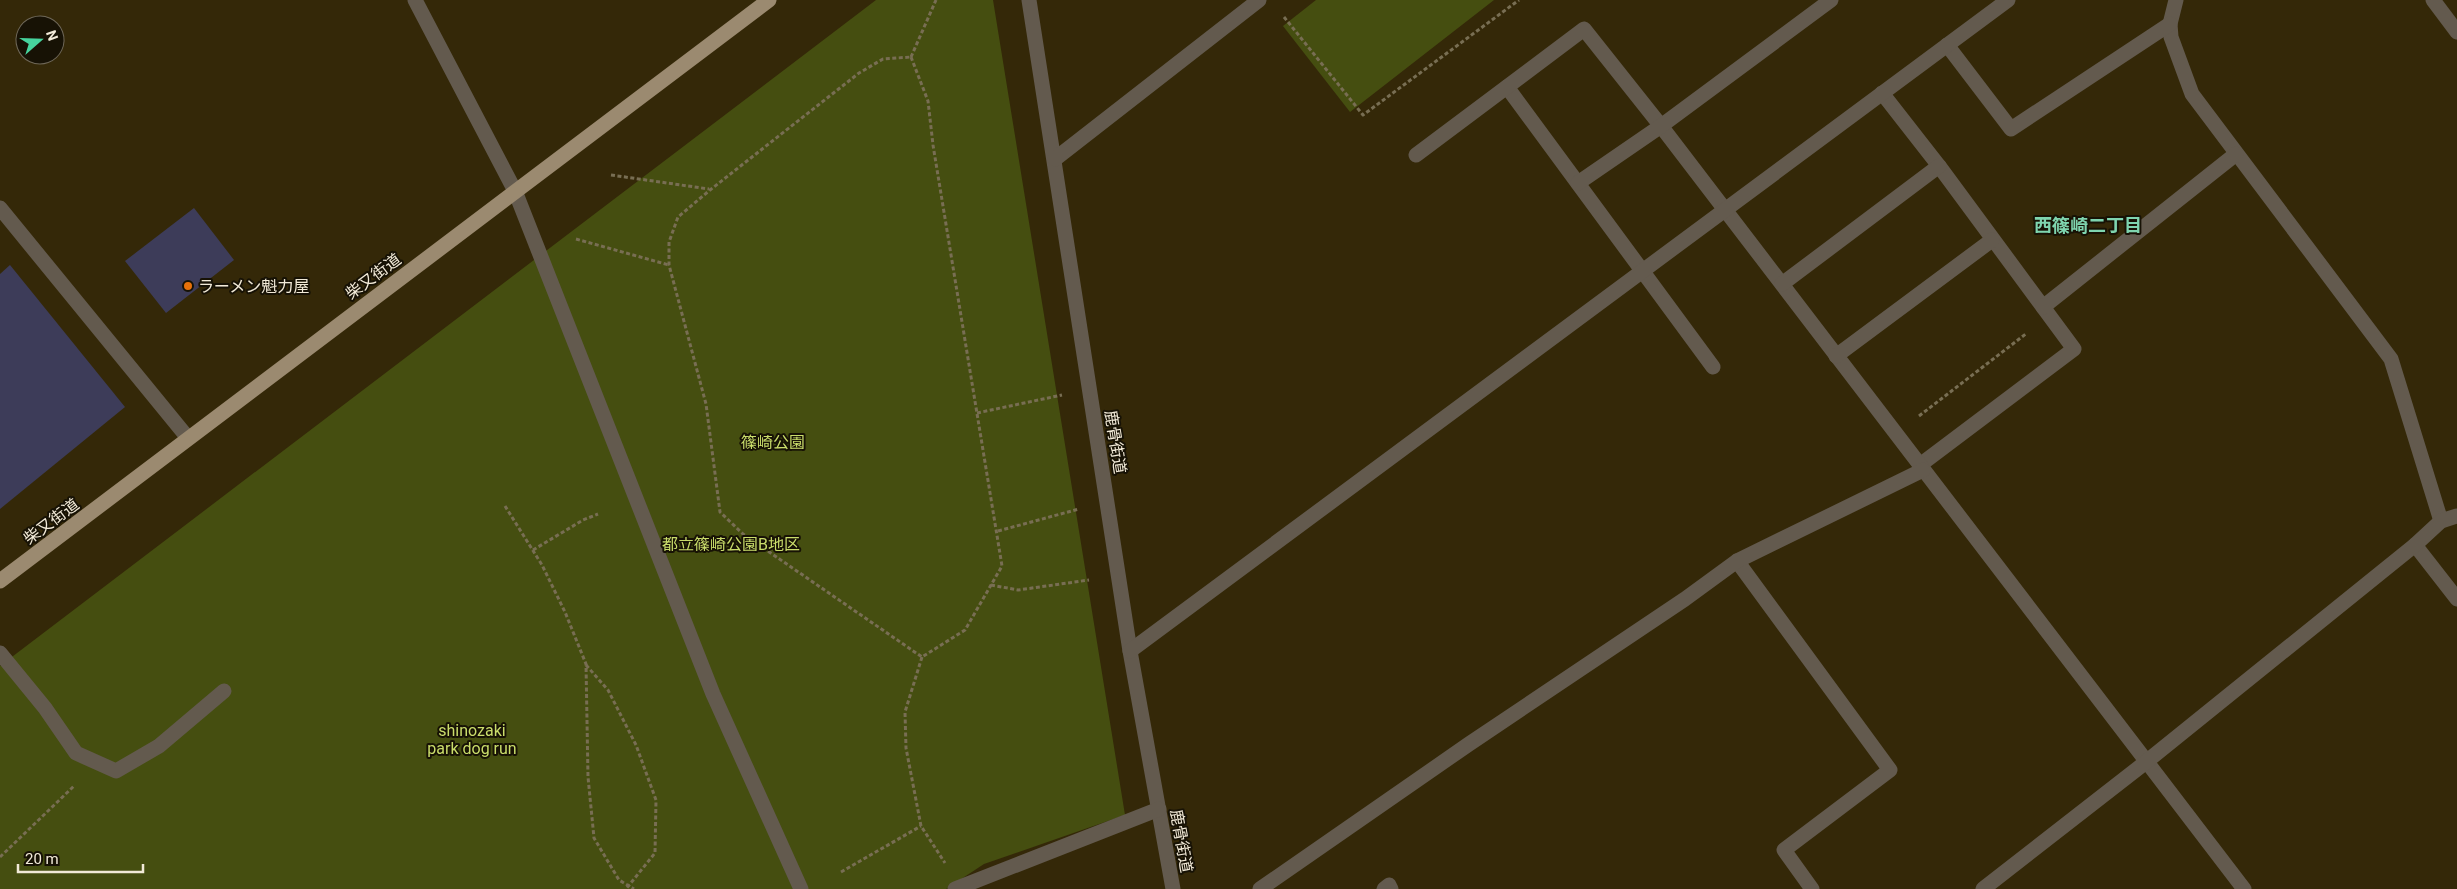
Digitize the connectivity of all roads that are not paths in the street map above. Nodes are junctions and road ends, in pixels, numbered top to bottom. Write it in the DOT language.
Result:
graph roads {
  1 [pos="415,0"];
  2 [pos="769,0"];
  3 [pos="1029,0"];
  4 [pos="1259,0"];
  5 [pos="1831,0"];
  6 [pos="2008,0"];
  7 [pos="2176,0"];
  8 [pos="2433,0"];
  9 [pos="2170,24"];
  10 [pos="2457,32"];
  11 [pos="1947,45"];
  12 [pos="1508,87"];
  13 [pos="1882,93"];
  14 [pos="1661,126"];
  15 [pos="2236,154"];
  16 [pos="1416,155"];
  17 [pos="1055,159"];
  18 [pos="1939,166"];
  19 [pos="1578,183"];
  20 [pos="515,190"];
  21 [pos="0,208"];
  22 [pos="1724,210"];
  23 [pos="1992,240"];
  24 [pos="1644,270"];
  25 [pos="1782,284"];
  26 [pos="2046,311"];
  27 [pos="1836,356"];
  28 [pos="1714,367"];
  29 [pos="188,438"];
  30 [pos="1921,467"];
  31 [pos="2457,516"];
  32 [pos="2441,520"];
  33 [pos="2415,545"];
  34 [pos="1737,561"];
  35 [pos="0,581"];
  36 [pos="2457,600"];
  37 [pos="1130,651"];
  38 [pos="0,653"];
  39 [pos="224,691"];
  40 [pos="2146,762"];
  41 [pos="1159,809"];
  42 [pos="958,887"];
  43 [pos="801,889"];
  44 [pos="1173,889"];
  45 [pos="1260,889"];
  46 [pos="1384,889"];
  47 [pos="1391,889"];
  48 [pos="1812,889"];
  49 [pos="1983,889"];
  50 [pos="2244,889"];
  1 -- 20 [label="street"];
  2 -- 20 [label="main road, 柴又街道"];
  3 -- 17 [label="street, 鹿骨街道"];
  4 -- 17 [label="street"];
  5 -- 14 [label="street"];
  6 -- 11 [label="street"];
  7 -- 9 [label="street"];
  8 -- 10 [label="street"];
  9 -- 11 [label="street"];
  9 -- 15 [label="street"];
  11 -- 13 [label="street"];
  12 -- 14 [label="street"];
  12 -- 16 [label="street"];
  12 -- 19 [label="street"];
  13 -- 18 [label="street"];
  13 -- 22 [label="street"];
  14 -- 19 [label="street"];
  14 -- 22 [label="street"];
  15 -- 26 [label="street"];
  15 -- 32 [label="street"];
  17 -- 37 [label="street, 鹿骨街道"];
  18 -- 23 [label="street"];
  18 -- 25 [label="street"];
  19 -- 24 [label="street"];
  20 -- 29 [label="main road, 柴又街道"];
  20 -- 43 [label="street"];
  21 -- 29 [label="street"];
  22 -- 24 [label="street"];
  22 -- 25 [label="street"];
  23 -- 26 [label="street"];
  23 -- 27 [label="street"];
  24 -- 28 [label="street"];
  24 -- 37 [label="street"];
  25 -- 27 [label="street"];
  26 -- 30 [label="street"];
  27 -- 30 [label="street"];
  29 -- 35 [label="main road, 柴又街道"];
  30 -- 34 [label="street"];
  30 -- 40 [label="street"];
  31 -- 32 [label="street"];
  32 -- 33 [label="street"];
  33 -- 36 [label="street"];
  33 -- 40 [label="street"];
  34 -- 45 [label="street"];
  34 -- 48 [label="street"];
  37 -- 41 [label="street, 鹿骨街道"];
  38 -- 39 [label="street"];
  40 -- 49 [label="street"];
  40 -- 50 [label="street"];
  41 -- 42 [label="street"];
  41 -- 44 [label="street, 鹿骨街道"];
  46 -- 47 [label="street"];
}
